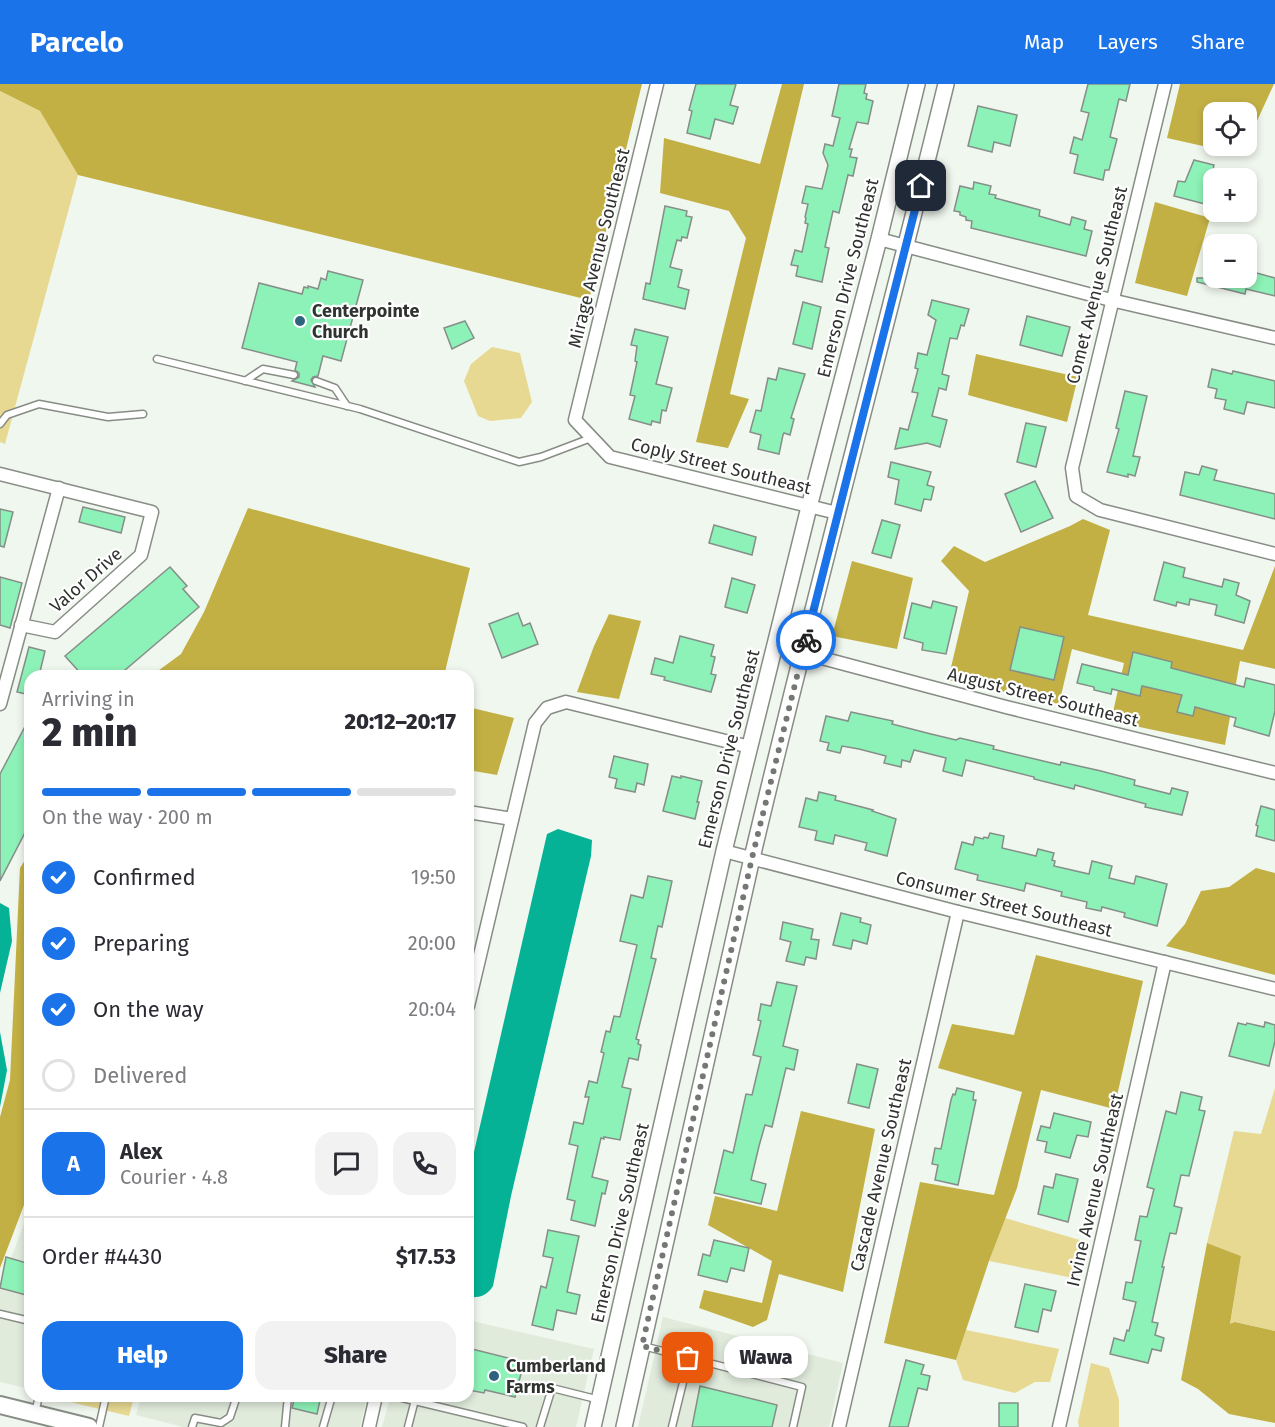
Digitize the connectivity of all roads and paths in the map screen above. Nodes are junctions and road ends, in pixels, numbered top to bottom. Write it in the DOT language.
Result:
graph roads {
  1 [pos="657,84"];
  2 [pos="916,84"];
  3 [pos="946,84"];
  4 [pos="1165,84"];
  5 [pos="879,239"];
  6 [pos="907,246"];
  7 [pos="1111,300"];
  8 [pos="1275,338"];
  9 [pos="158,359"];
  10 [pos="294,375"];
  11 [pos="245,381"];
  12 [pos="316,381"];
  13 [pos="348,406"];
  14 [pos="142,414"];
  15 [pos="575,420"];
  16 [pos="0,424"];
  17 [pos="591,437"];
  18 [pos="0,474"];
  19 [pos="58,488"];
  20 [pos="809,507"];
  21 [pos="837,513"];
  22 [pos="1275,554"];
  23 [pos="21,625"];
  24 [pos="802,653"];
  25 [pos="0,704"];
  26 [pos="750,747"];
  27 [pos="1275,773"];
  28 [pos="474,813"];
  29 [pos="512,819"];
  30 [pos="724,851"];
  31 [pos="752,858"];
  32 [pos="958,912"];
  33 [pos="1165,962"];
  34 [pos="474,980"];
  35 [pos="1275,989"];
  36 [pos="0,1314"];
  37 [pos="24,1320"];
  38 [pos="642,1346"];
  39 [pos="688,1358"];
  40 [pos="601,1400"];
  41 [pos="38,1402"];
  42 [pos="105,1402"];
  43 [pos="235,1402"];
  44 [pos="287,1402"];
  45 [pos="330,1402"];
  46 [pos="375,1402"];
  47 [pos="414,1402"];
  48 [pos="423,1402"];
  49 [pos="0,1405"];
  50 [pos="35,1414"];
  51 [pos="89,1427"];
  52 [pos="99,1427"];
  53 [pos="192,1427"];
  54 [pos="285,1427"];
  55 [pos="323,1427"];
  56 [pos="369,1427"];
  57 [pos="408,1427"];
  58 [pos="523,1427"];
  59 [pos="540,1427"];
  60 [pos="594,1427"];
  61 [pos="624,1427"];
  62 [pos="672,1427"];
  63 [pos="793,1427"];
  64 [pos="839,1427"];
  65 [pos="1059,1427"];
  1 -- 15 [label="street, Mirage Avenue Southeast"];
  2 -- 5 [label="street, Emerson Drive Southeast"];
  3 -- 6 [label="street"];
  4 -- 7 [label="street, Comet Avenue Southeast"];
  5 -- 6 [label="street"];
  5 -- 20 [label="street, Emerson Drive Southeast"];
  6 -- 7 [label="street"];
  6 -- 21 [label="street"];
  7 -- 8 [label="street"];
  7 -- 22 [label="street, Comet Avenue Southeast"];
  9 -- 11 [label="lane"];
  10 -- 11 [label="lane"];
  11 -- 13 [label="lane"];
  12 -- 13 [label="lane"];
  13 -- 17 [label="lane"];
  14 -- 16 [label="lane"];
  15 -- 17 [label="street, Coply Street Southeast"];
  17 -- 20 [label="street, Coply Street Southeast"];
  18 -- 19 [label="street, Valor Drive"];
  19 -- 23 [label="street, Valor Drive"];
  19 -- 23 [label="street, Valor Drive"];
  20 -- 21 [label="street, Coply Street Southeast"];
  20 -- 26 [label="street, Emerson Drive Southeast"];
  21 -- 24 [label="street"];
  23 -- 25 [label="street, Valor Drive"];
  24 -- 27 [label="street, August Street Southeast"];
  24 -- 31 [label="street"];
  26 -- 29 [label="street"];
  26 -- 30 [label="street, Emerson Drive Southeast"];
  28 -- 29 [label="street"];
  29 -- 34 [label="street"];
  30 -- 31 [label="street, Consumer Street Southeast"];
  30 -- 40 [label="street, Emerson Drive Southeast"];
  31 -- 32 [label="street, Consumer Street Southeast"];
  31 -- 38 [label="street"];
  32 -- 33 [label="street, Consumer Street Southeast"];
  32 -- 64 [label="street, Cascade Avenue Southeast"];
  33 -- 35 [label="street, Consumer Street Southeast"];
  33 -- 65 [label="street, Irvine Avenue Southeast"];
  36 -- 37 [label="lane"];
  38 -- 39 [label="lane"];
  38 -- 61 [label="street"];
  39 -- 62 [label="lane"];
  39 -- 63 [label="lane"];
  40 -- 59 [label="lane"];
  40 -- 60 [label="street, Emerson Drive Southeast"];
  41 -- 50 [label="lane"];
  42 -- 52 [label="lane"];
  43 -- 53 [label="lane"];
  44 -- 54 [label="lane"];
  45 -- 55 [label="lane"];
  46 -- 56 [label="street"];
  47 -- 57 [label="lane"];
  48 -- 58 [label="lane"];
  49 -- 50 [label="main road"];
  50 -- 51 [label="main road"];
}
